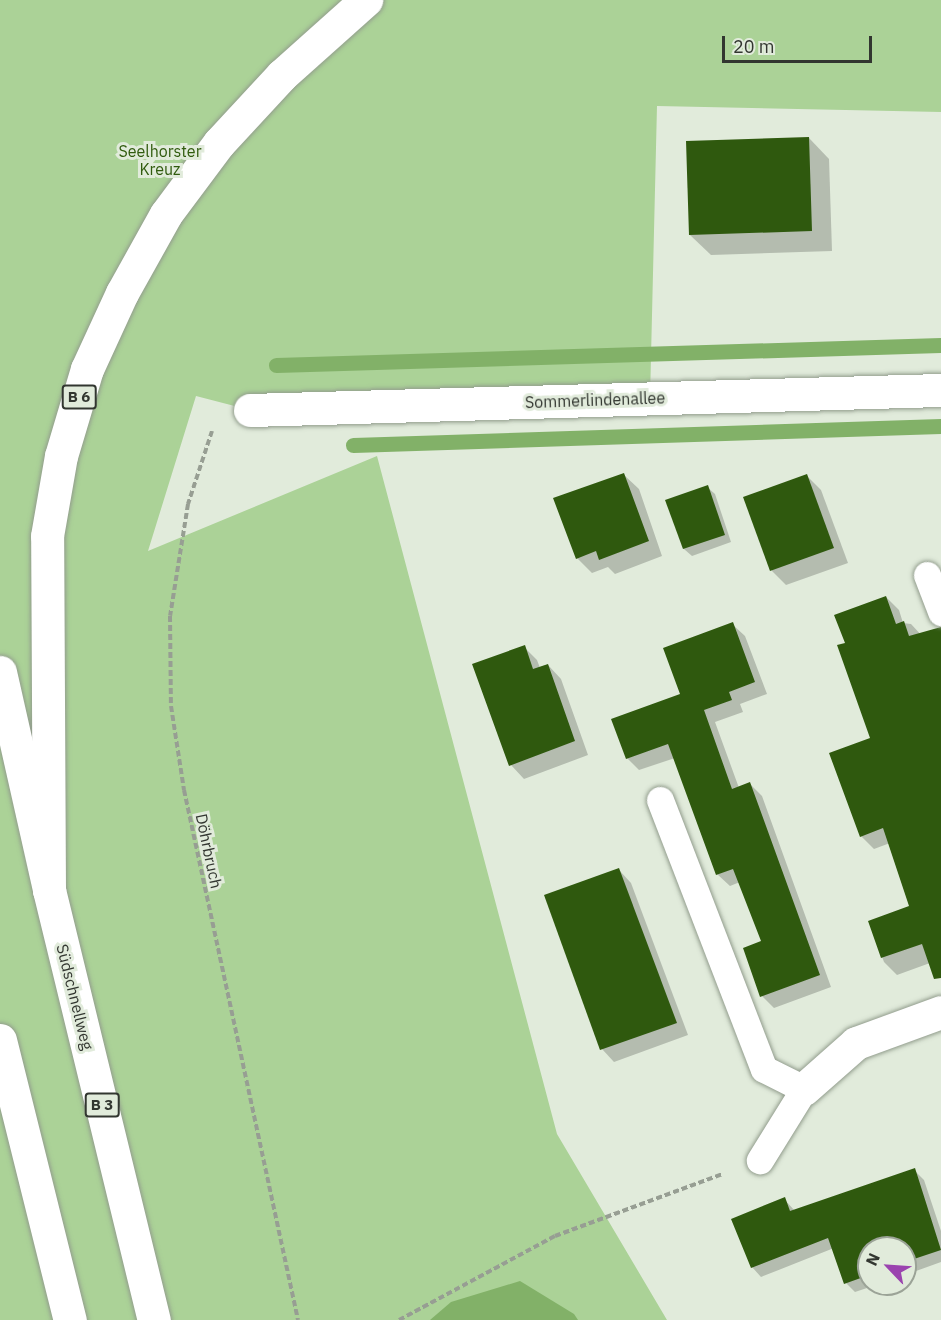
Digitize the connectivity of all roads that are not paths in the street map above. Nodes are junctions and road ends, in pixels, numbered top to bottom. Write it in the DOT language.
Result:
graph roads {
  1 [pos="366,0"];
  2 [pos="941,390"];
  3 [pos="250,410"];
  4 [pos="927,575"];
  5 [pos="941,612"];
  6 [pos="0,672"];
  7 [pos="660,800"];
  8 [pos="49,890"];
  9 [pos="941,1012"];
  10 [pos="0,1040"];
  11 [pos="804,1089"];
  12 [pos="760,1160"];
  13 [pos="70,1320"];
  14 [pos="154,1320"];
  1 -- 8 [label="main road, B 6"];
  2 -- 3 [label="main road, Sommerlindenallee"];
  4 -- 5 [label="lane"];
  6 -- 8 [label="main road, Südschnellweg / B 3"];
  7 -- 11 [label="lane"];
  8 -- 14 [label="main road, Südschnellweg / B 3"];
  9 -- 11 [label="main road"];
  10 -- 13 [label="main road"];
  11 -- 12 [label="lane"];
}
